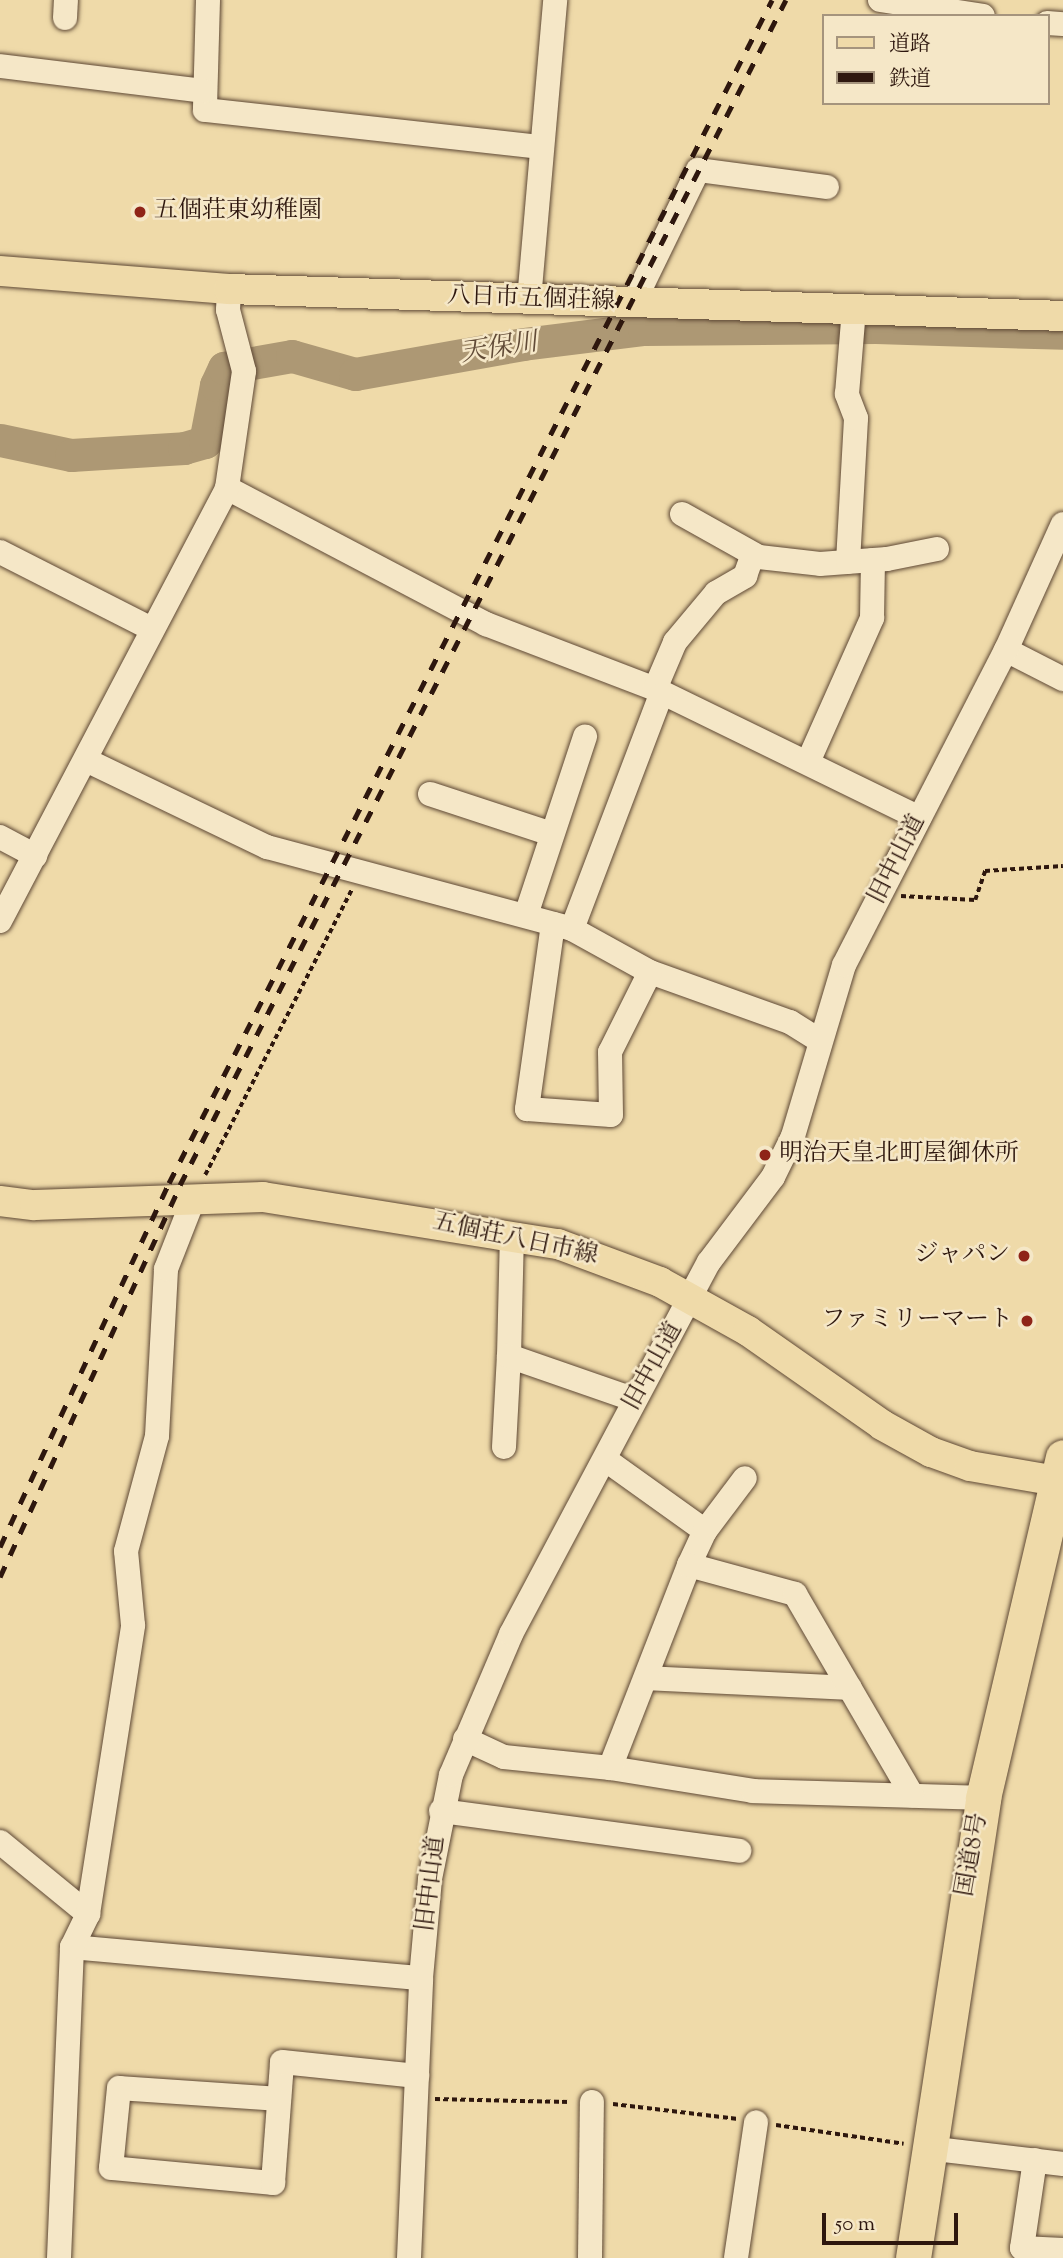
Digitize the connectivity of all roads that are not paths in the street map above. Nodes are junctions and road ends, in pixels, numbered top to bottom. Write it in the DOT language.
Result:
graph roads {
  1 [pos="208,0"];
  2 [pos="555,0"];
  3 [pos="880,0"];
  4 [pos="970,14"];
  5 [pos="0,66"];
  6 [pos="203,91"];
  7 [pos="541,147"];
  8 [pos="827,187"];
  9 [pos="0,271"];
  10 [pos="229,289"];
  11 [pos="529,300"];
  12 [pos="633,304"];
  13 [pos="854,309"];
  14 [pos="1063,316"];
  15 [pos="227,488"];
  16 [pos="682,514"];
  17 [pos="1063,524"];
  18 [pos="937,549"];
  19 [pos="0,552"];
  20 [pos="752,554"];
  21 [pos="873,560"];
  22 [pos="848,562"];
  23 [pos="152,629"];
  24 [pos="1006,650"];
  25 [pos="1063,679"];
  26 [pos="658,692"];
  27 [pos="585,737"];
  28 [pos="88,761"];
  29 [pos="808,762"];
  30 [pos="430,794"];
  31 [pos="919,818"];
  32 [pos="552,834"];
  33 [pos="0,837"];
  34 [pos="35,856"];
  35 [pos="526,915"];
  36 [pos="0,921"];
  37 [pos="563,927"];
  38 [pos="650,972"];
  39 [pos="821,1041"];
  40 [pos="193,1200"];
  41 [pos="0,1201"];
  42 [pos="512,1235"];
  43 [pos="691,1300"];
  44 [pos="509,1356"];
  45 [pos="635,1400"];
  46 [pos="504,1447"];
  47 [pos="606,1460"];
  48 [pos="1061,1473"];
  49 [pos="745,1478"];
  50 [pos="705,1531"];
  51 [pos="689,1565"];
  52 [pos="646,1678"];
  53 [pos="850,1688"];
  54 [pos="465,1739"];
  55 [pos="610,1768"];
  56 [pos="912,1795"];
  57 [pos="983,1798"];
  58 [pos="441,1811"];
  59 [pos="0,1842"];
  60 [pos="739,1851"];
  61 [pos="88,1914"];
  62 [pos="72,1947"];
  63 [pos="421,1978"];
  64 [pos="416,2087"];
  65 [pos="279,2099"];
  66 [pos="592,2102"];
  67 [pos="756,2122"];
  68 [pos="927,2148"];
  69 [pos="1035,2160"];
  70 [pos="1063,2164"];
  71 [pos="1063,2250"];
  72 [pos="1022,2253"];
  73 [pos="59,2258"];
  74 [pos="409,2258"];
  75 [pos="590,2258"];
  76 [pos="736,2258"];
  77 [pos="913,2258"];
  1 -- 6 [label="street"];
  2 -- 7 [label="street"];
  3 -- 4 [label="street"];
  5 -- 6 [label="street"];
  6 -- 7 [label="street"];
  7 -- 11 [label="street"];
  8 -- 12 [label="street"];
  9 -- 10 [label="main road, 八日市五個荘線"];
  10 -- 11 [label="main road, 八日市五個荘線"];
  10 -- 15 [label="street"];
  11 -- 12 [label="main road, 八日市五個荘線"];
  12 -- 13 [label="main road, 八日市五個荘線"];
  13 -- 14 [label="main road, 八日市五個荘線"];
  13 -- 22 [label="street"];
  15 -- 23 [label="street"];
  15 -- 26 [label="street"];
  16 -- 20 [label="street"];
  17 -- 24 [label="street, 旧中山道"];
  18 -- 21 [label="street"];
  19 -- 23 [label="street"];
  20 -- 22 [label="street"];
  20 -- 26 [label="street"];
  21 -- 22 [label="street"];
  21 -- 29 [label="street"];
  23 -- 28 [label="street"];
  24 -- 25 [label="street"];
  24 -- 31 [label="street, 旧中山道"];
  26 -- 29 [label="street"];
  26 -- 37 [label="street"];
  27 -- 32 [label="street"];
  28 -- 34 [label="street"];
  28 -- 35 [label="street"];
  29 -- 31 [label="street"];
  30 -- 32 [label="street"];
  31 -- 39 [label="street, 旧中山道"];
  32 -- 35 [label="street"];
  33 -- 34 [label="street"];
  34 -- 36 [label="street"];
  35 -- 37 [label="street"];
  37 -- 38 [label="street"];
  37 -- 38 [label="street"];
  38 -- 39 [label="street"];
  39 -- 43 [label="street, 旧中山道"];
  40 -- 41 [label="main road, 五個荘八日市線"];
  40 -- 42 [label="main road, 五個荘八日市線"];
  40 -- 61 [label="street"];
  42 -- 43 [label="main road, 五個荘八日市線"];
  42 -- 44 [label="street"];
  43 -- 45 [label="street, 旧中山道"];
  43 -- 48 [label="main road, 五個荘八日市線"];
  44 -- 45 [label="street"];
  44 -- 46 [label="street"];
  45 -- 47 [label="street, 旧中山道"];
  47 -- 50 [label="street"];
  47 -- 54 [label="street, 旧中山道"];
  48 -- 57 [label="highway, 国道8号"];
  49 -- 50 [label="street"];
  50 -- 51 [label="street"];
  51 -- 52 [label="street"];
  51 -- 53 [label="street"];
  52 -- 53 [label="street"];
  52 -- 55 [label="street"];
  53 -- 56 [label="street"];
  54 -- 55 [label="street"];
  54 -- 58 [label="street, 旧中山道"];
  55 -- 56 [label="street"];
  56 -- 57 [label="street"];
  57 -- 68 [label="highway, 国道8号"];
  58 -- 60 [label="street"];
  58 -- 63 [label="street, 旧中山道"];
  59 -- 61 [label="street"];
  61 -- 62 [label="street"];
  62 -- 63 [label="street"];
  62 -- 73 [label="street"];
  63 -- 64 [label="street, 旧中山道"];
  64 -- 65 [label="street"];
  64 -- 74 [label="street, 旧中山道"];
  65 -- 65 [label="street"];
  66 -- 75 [label="street"];
  67 -- 76 [label="street"];
  68 -- 69 [label="street"];
  68 -- 77 [label="highway, 国道8号"];
  69 -- 70 [label="street"];
  69 -- 72 [label="street"];
  71 -- 72 [label="street"];
}
